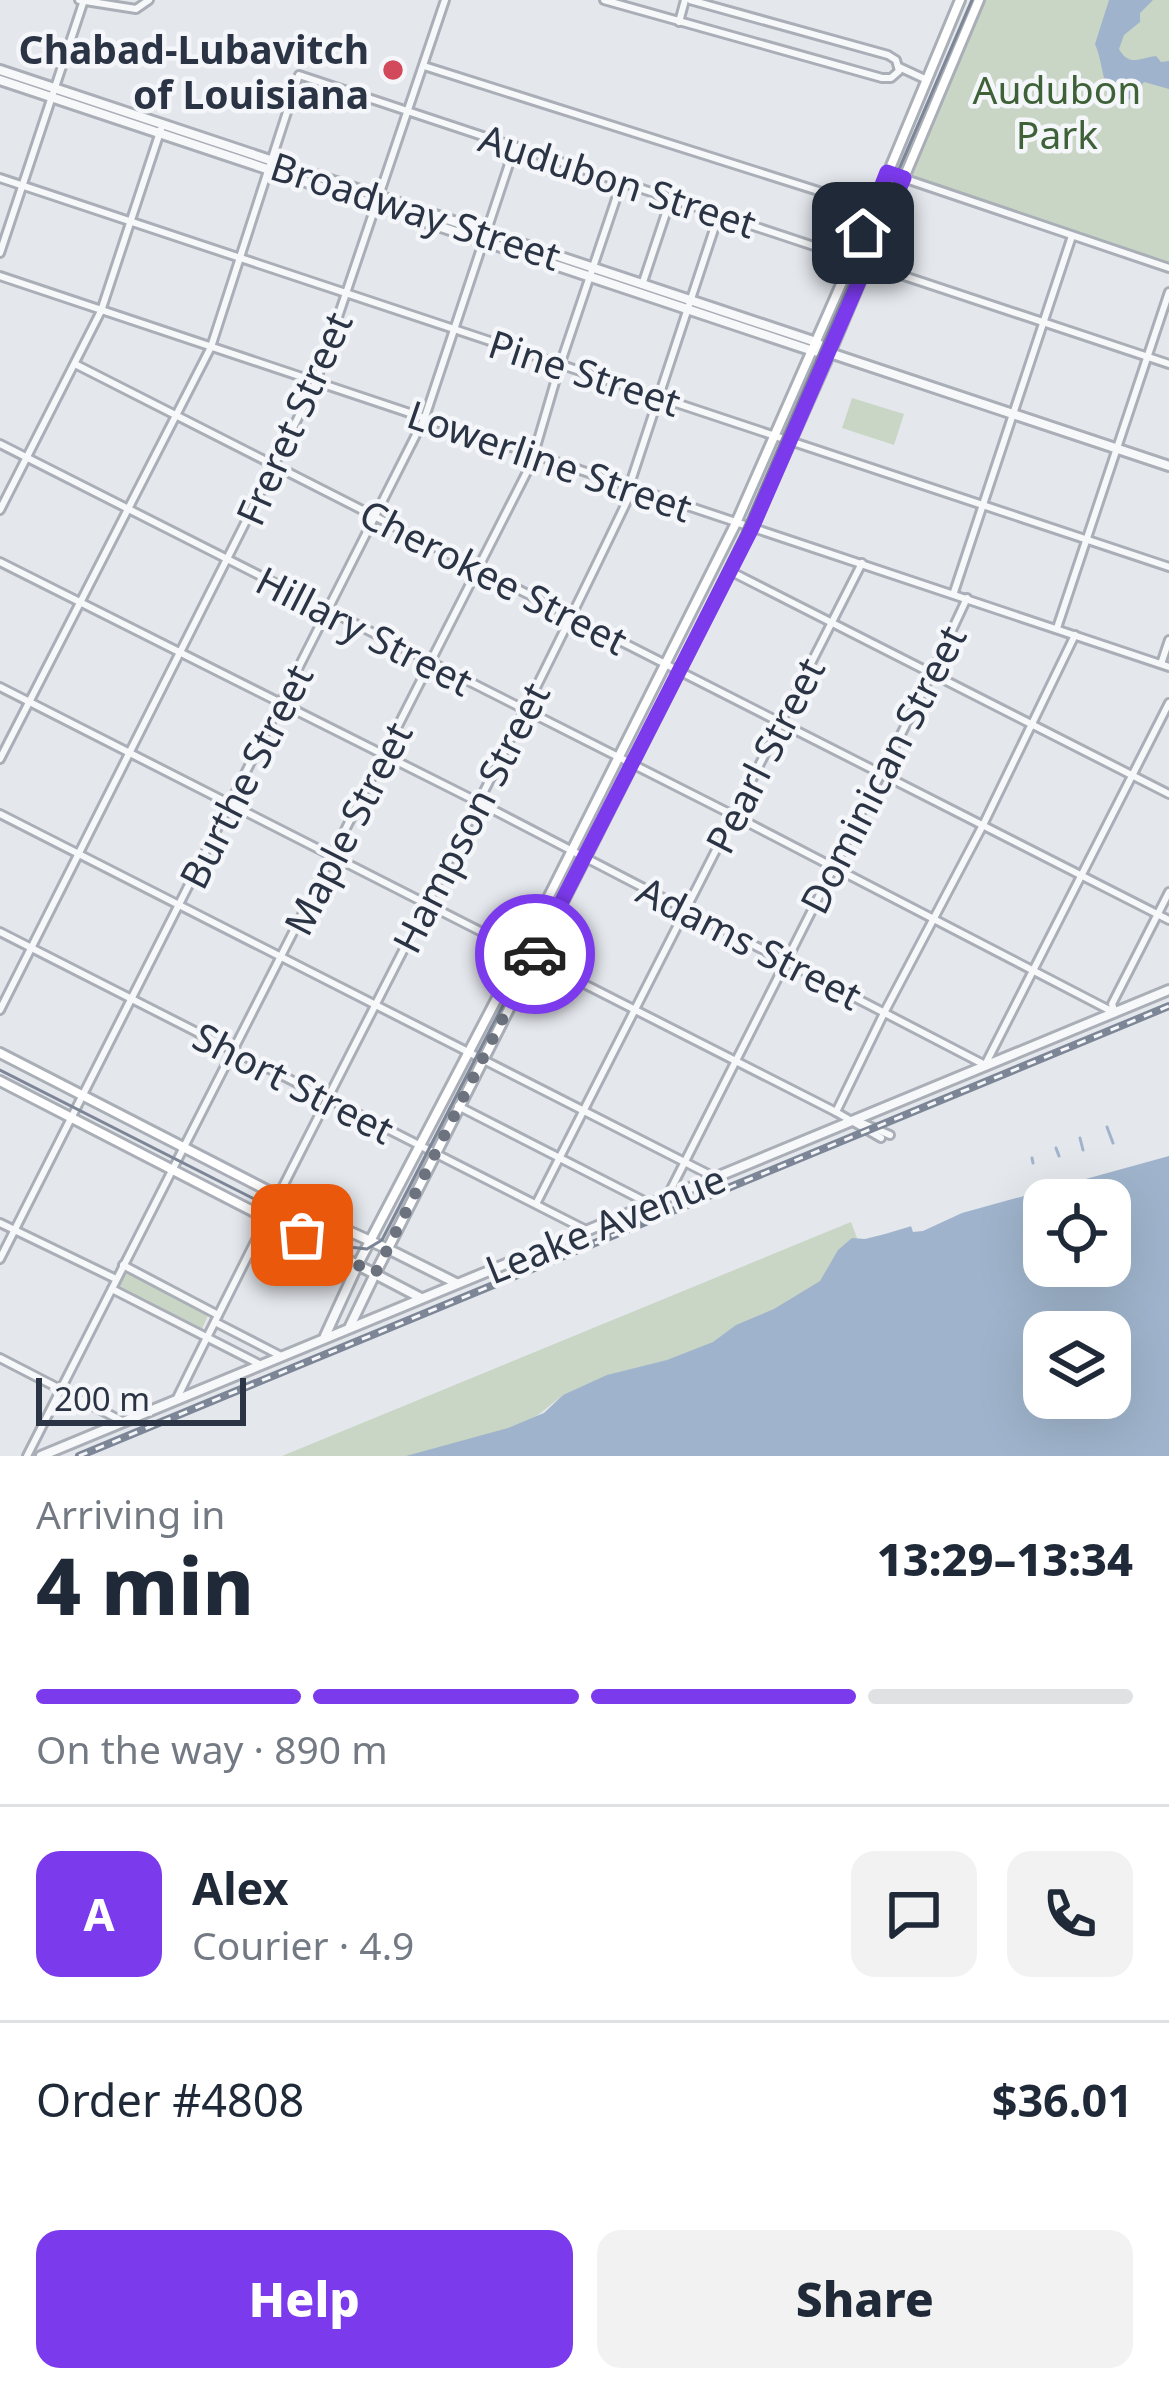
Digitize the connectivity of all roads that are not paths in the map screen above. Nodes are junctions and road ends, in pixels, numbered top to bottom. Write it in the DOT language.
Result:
graph roads {
  1 [pos="82,0"];
  2 [pos="149,0"];
  3 [pos="445,0"];
  4 [pos="604,0"];
  5 [pos="687,0"];
  6 [pos="960,0"];
  7 [pos="979,0"];
  8 [pos="679,22"];
  9 [pos="424,65"];
  10 [pos="0,70"];
  11 [pos="898,70"];
  12 [pos="0,80"];
  13 [pos="927,80"];
  14 [pos="52,93"];
  15 [pos="409,111"];
  16 [pos="161,130"];
  17 [pos="515,146"];
  18 [pos="269,166"];
  19 [pos="887,172"];
  20 [pos="0,178"];
  21 [pos="904,178"];
  22 [pos="622,181"];
  23 [pos="22,185"];
  24 [pos="671,198"];
  25 [pos="378,202"];
  26 [pos="872,208"];
  27 [pos="719,214"];
  28 [pos="130,221"];
  29 [pos="1072,236"];
  30 [pos="484,238"];
  31 [pos="0,254"];
  32 [pos="239,257"];
  33 [pos="853,257"];
  34 [pos="866,262"];
  35 [pos="1169,268"];
  36 [pos="590,273"];
  37 [pos="0,276"];
  38 [pos="642,284"];
  39 [pos="1169,292"];
  40 [pos="347,293"];
  41 [pos="689,306"];
  42 [pos="101,311"];
  43 [pos="1043,322"];
  44 [pos="454,329"];
  45 [pos="815,346"];
  46 [pos="211,347"];
  47 [pos="830,353"];
  48 [pos="1147,356"];
  49 [pos="75,364"];
  50 [pos="1169,364"];
  51 [pos="560,365"];
  52 [pos="316,382"];
  53 [pos="658,397"];
  54 [pos="1013,414"];
  55 [pos="175,416"];
  56 [pos="425,417"];
  57 [pos="775,434"];
  58 [pos="790,440"];
  59 [pos="0,444"];
  60 [pos="1117,449"];
  61 [pos="534,454"];
  62 [pos="27,458"];
  63 [pos="1169,466"];
  64 [pos="275,467"];
  65 [pos="631,488"];
  66 [pos="982,506"];
  67 [pos="128,508"];
  68 [pos="0,510"];
  69 [pos="377,516"];
  70 [pos="736,523"];
  71 [pos="752,528"];
  72 [pos="1087,540"];
  73 [pos="228,561"];
  74 [pos="0,562"];
  75 [pos="862,563"];
  76 [pos="1169,567"];
  77 [pos="479,569"];
  78 [pos="730,571"];
  79 [pos="953,593"];
  80 [pos="967,598"];
  81 [pos="80,602"];
  82 [pos="328,611"];
  83 [pos="572,616"];
  84 [pos="831,621"];
  85 [pos="1057,628"];
  86 [pos="1076,635"];
  87 [pos="1169,640"];
  88 [pos="181,653"];
  89 [pos="431,663"];
  90 [pos="666,664"];
  91 [pos="1165,666"];
  92 [pos="680,671"];
  93 [pos="932,674"];
  94 [pos="0,687"];
  95 [pos="28,702"];
  96 [pos="282,704"];
  97 [pos="1169,704"];
  98 [pos="524,711"];
  99 [pos="780,722"];
  100 [pos="1033,724"];
  101 [pos="130,754"];
  102 [pos="384,755"];
  103 [pos="617,758"];
  104 [pos="0,759"];
  105 [pos="632,766"];
  106 [pos="881,774"];
  107 [pos="1133,775"];
  108 [pos="1169,794"];
  109 [pos="478,802"];
  110 [pos="230,805"];
  111 [pos="0,814"];
  112 [pos="734,815"];
  113 [pos="982,825"];
  114 [pos="571,851"];
  115 [pos="79,854"];
  116 [pos="333,856"];
  117 [pos="584,857"];
  118 [pos="833,867"];
  119 [pos="1082,876"];
  120 [pos="1169,892"];
  121 [pos="426,904"];
  122 [pos="179,906"];
  123 [pos="686,910"];
  124 [pos="1158,914"];
  125 [pos="934,919"];
  126 [pos="1169,920"];
  127 [pos="0,932"];
  128 [pos="32,948"];
  129 [pos="521,952"];
  130 [pos="281,957"];
  131 [pos="533,958"];
  132 [pos="786,961"];
  133 [pos="1034,970"];
  134 [pos="1169,990"];
  135 [pos="131,1001"];
  136 [pos="375,1005"];
  137 [pos="0,1010"];
  138 [pos="634,1010"];
  139 [pos="885,1011"];
  140 [pos="1115,1013"];
  141 [pos="234,1052"];
  142 [pos="469,1052"];
  143 [pos="0,1054"];
  144 [pos="483,1059"];
  145 [pos="735,1061"];
  146 [pos="985,1065"];
  147 [pos="0,1081"];
  148 [pos="83,1096"];
  149 [pos="327,1098"];
  150 [pos="458,1106"];
  151 [pos="583,1110"];
  152 [pos="836,1112"];
  153 [pos="72,1118"];
  154 [pos="853,1121"];
  155 [pos="885,1137"];
  156 [pos="420,1146"];
  157 [pos="184,1147"];
  158 [pos="434,1153"];
  159 [pos="559,1158"];
  160 [pos="683,1161"];
  161 [pos="173,1169"];
  162 [pos="715,1178"];
  163 [pos="278,1195"];
  164 [pos="668,1197"];
  165 [pos="536,1204"];
  166 [pos="650,1204"];
  167 [pos="267,1216"];
  168 [pos="0,1222"];
  169 [pos="15,1230"];
  170 [pos="588,1231"];
  171 [pos="371,1240"];
  172 [pos="388,1249"];
  173 [pos="0,1259"];
  174 [pos="358,1264"];
  175 [pos="123,1265"];
  176 [pos="375,1274"];
  177 [pos="458,1283"];
  178 [pos="114,1284"];
  179 [pos="421,1298"];
  180 [pos="216,1318"];
  181 [pos="349,1328"];
  182 [pos="207,1337"];
  183 [pos="325,1337"];
  184 [pos="260,1345"];
  185 [pos="281,1356"];
  186 [pos="0,1358"];
  187 [pos="251,1360"];
  188 [pos="261,1365"];
  189 [pos="62,1389"];
  190 [pos="176,1401"];
  191 [pos="124,1422"];
  192 [pos="27,1456"];
  193 [pos="40,1456"];
  1 -- 2 [label="street"];
  1 -- 14 [label="street"];
  3 -- 9 [label="street, Freret Street"];
  4 -- 8 [label="street"];
  5 -- 8 [label="street"];
  5 -- 11 [label="street"];
  6 -- 13 [label="main road"];
  7 -- 21 [label="main road"];
  8 -- 11 [label="street"];
  9 -- 15 [label="street, Freret Street"];
  9 -- 26 [label="street"];
  10 -- 14 [label="street, Broadway Street"];
  11 -- 13 [label="street"];
  12 -- 14 [label="street, Broadway Street"];
  13 -- 19 [label="main road"];
  14 -- 16 [label="street, Broadway Street"];
  14 -- 23 [label="street"];
  15 -- 17 [label="street, Audubon Street"];
  15 -- 18 [label="street, Audubon Street"];
  15 -- 25 [label="street, Freret Street"];
  16 -- 18 [label="street, Broadway Street"];
  16 -- 28 [label="street"];
  17 -- 22 [label="street, Audubon Street"];
  17 -- 30 [label="street, Burthe Street"];
  18 -- 25 [label="street, Broadway Street"];
  18 -- 32 [label="street"];
  19 -- 21 [label="street"];
  19 -- 26 [label="main road"];
  20 -- 23 [label="street, Pine Street"];
  21 -- 29 [label="street"];
  21 -- 34 [label="main road"];
  22 -- 24 [label="street, Audubon Street"];
  22 -- 36 [label="street, Maple Street"];
  23 -- 28 [label="street, Pine Street"];
  23 -- 31 [label="street"];
  24 -- 27 [label="street, Audubon Street"];
  24 -- 38 [label="street"];
  25 -- 30 [label="street, Broadway Street"];
  25 -- 40 [label="street, Freret Street"];
  26 -- 33 [label="main road"];
  27 -- 33 [label="street, Audubon Street"];
  27 -- 41 [label="street, Hampson Street"];
  28 -- 32 [label="street, Pine Street"];
  28 -- 42 [label="street"];
  29 -- 35 [label="street"];
  29 -- 43 [label="street, Dominican Street"];
  30 -- 36 [label="street, Broadway Street"];
  30 -- 44 [label="street, Burthe Street"];
  32 -- 40 [label="street, Pine Street"];
  32 -- 46 [label="street"];
  33 -- 34 [label="street, Audubon Street"];
  33 -- 45 [label="main road"];
  34 -- 43 [label="street, Audubon Street"];
  34 -- 47 [label="main road"];
  36 -- 38 [label="street, Broadway Street"];
  36 -- 41 [label="street, Broadway Street"];
  36 -- 51 [label="street, Maple Street"];
  37 -- 42 [label="street, Lowerline Street"];
  38 -- 41 [label="street, Broadway Street"];
  39 -- 48 [label="street"];
  40 -- 44 [label="street, Pine Street"];
  40 -- 52 [label="street, Freret Street"];
  41 -- 45 [label="street, Broadway Street"];
  41 -- 53 [label="street, Hampson Street"];
  42 -- 46 [label="street, Lowerline Street"];
  42 -- 49 [label="street"];
  43 -- 48 [label="street, Audubon Street"];
  43 -- 54 [label="street, Dominican Street"];
  44 -- 51 [label="street, Pine Street"];
  44 -- 56 [label="street, Burthe Street"];
  45 -- 47 [label="street, Broadway Street"];
  45 -- 57 [label="main road"];
  46 -- 52 [label="street, Lowerline Street"];
  46 -- 55 [label="street"];
  47 -- 54 [label="street, Broadway Street"];
  47 -- 58 [label="main road"];
  48 -- 50 [label="street, Audubon Street"];
  48 -- 60 [label="street"];
  49 -- 55 [label="street, Cherokee Street"];
  49 -- 62 [label="street"];
  51 -- 53 [label="street, Pine Street"];
  51 -- 61 [label="street, Maple Street"];
  52 -- 56 [label="street, Lowerline Street"];
  52 -- 64 [label="street, Freret Street"];
  53 -- 57 [label="street, Pine Street"];
  53 -- 65 [label="street, Hampson Street"];
  54 -- 60 [label="street, Broadway Street"];
  54 -- 66 [label="street, Dominican Street"];
  55 -- 64 [label="street, Cherokee Street"];
  55 -- 67 [label="street"];
  56 -- 61 [label="street, Lowerline Street"];
  56 -- 69 [label="street, Burthe Street"];
  57 -- 58 [label="street, Pine Street"];
  57 -- 70 [label="main road"];
  58 -- 66 [label="street, Pine Street"];
  58 -- 71 [label="main road"];
  59 -- 62 [label="street, Hillary Street"];
  60 -- 63 [label="street, Broadway Street"];
  60 -- 72 [label="street"];
  61 -- 65 [label="street, Lowerline Street"];
  61 -- 77 [label="street, Maple Street"];
  62 -- 67 [label="street, Hillary Street"];
  62 -- 68 [label="street"];
  64 -- 69 [label="street, Cherokee Street"];
  64 -- 73 [label="street, Freret Street"];
  65 -- 70 [label="street, Lowerline Street"];
  65 -- 83 [label="street, Hampson Street"];
  66 -- 72 [label="street, Pine Street"];
  66 -- 79 [label="street, Dominican Street"];
  67 -- 73 [label="street, Hillary Street"];
  67 -- 81 [label="street"];
  69 -- 77 [label="street, Cherokee Street"];
  69 -- 82 [label="street, Burthe Street"];
  70 -- 71 [label="street, Lowerline Street"];
  70 -- 90 [label="main road"];
  71 -- 75 [label="street, Lowerline Street"];
  71 -- 78 [label="main road"];
  72 -- 76 [label="street, Pine Street"];
  72 -- 85 [label="street"];
  73 -- 82 [label="street, Hillary Street"];
  73 -- 88 [label="street, Freret Street"];
  74 -- 81 [label="street, Adams Street"];
  75 -- 79 [label="street, Lowerline Street"];
  75 -- 84 [label="street, Pearl Street"];
  77 -- 83 [label="street, Cherokee Street"];
  77 -- 89 [label="street, Maple Street"];
  78 -- 84 [label="street"];
  78 -- 92 [label="main road"];
  79 -- 80 [label="street, Lowerline Street"];
  80 -- 85 [label="street, Lowerline Street"];
  80 -- 93 [label="street, Dominican Street"];
  81 -- 88 [label="street, Adams Street"];
  81 -- 95 [label="street"];
  82 -- 89 [label="street, Hillary Street"];
  82 -- 96 [label="street, Burthe Street"];
  83 -- 90 [label="street, Cherokee Street"];
  83 -- 98 [label="street, Hampson Street"];
  84 -- 93 [label="street"];
  84 -- 99 [label="street, Pearl Street"];
  85 -- 86 [label="street, Lowerline Street"];
  86 -- 91 [label="street, Lowerline Street"];
  86 -- 100 [label="street"];
  87 -- 91 [label="street"];
  88 -- 96 [label="street, Adams Street"];
  88 -- 101 [label="street, Freret Street"];
  89 -- 98 [label="street, Hillary Street"];
  89 -- 102 [label="street, Maple Street"];
  90 -- 92 [label="street, Cherokee Street"];
  90 -- 103 [label="main road"];
  92 -- 99 [label="street, Cherokee Street"];
  92 -- 105 [label="main road"];
  93 -- 100 [label="street"];
  93 -- 106 [label="street, Dominican Street"];
  94 -- 95 [label="street"];
  95 -- 101 [label="street"];
  95 -- 104 [label="street"];
  96 -- 102 [label="street, Adams Street"];
  96 -- 110 [label="street, Burthe Street"];
  97 -- 107 [label="street"];
  98 -- 103 [label="street, Hillary Street"];
  98 -- 109 [label="street, Hampson Street"];
  99 -- 106 [label="street, Cherokee Street"];
  99 -- 112 [label="street, Pearl Street"];
  100 -- 107 [label="street"];
  100 -- 113 [label="street"];
  101 -- 110 [label="street"];
  101 -- 115 [label="street, Freret Street"];
  102 -- 109 [label="street, Adams Street"];
  102 -- 116 [label="street, Maple Street"];
  103 -- 105 [label="street, Hillary Street"];
  103 -- 114 [label="main road"];
  105 -- 112 [label="street, Hillary Street"];
  105 -- 117 [label="main road"];
  106 -- 113 [label="street, Cherokee Street"];
  106 -- 118 [label="street, Dominican Street"];
  107 -- 108 [label="street"];
  107 -- 119 [label="street"];
  109 -- 114 [label="street, Adams Street"];
  109 -- 121 [label="street, Hampson Street"];
  110 -- 116 [label="street"];
  110 -- 122 [label="street, Burthe Street"];
  111 -- 115 [label="street"];
  112 -- 118 [label="street, Hillary Street"];
  112 -- 123 [label="street, Pearl Street"];
  113 -- 119 [label="street, Cherokee Street"];
  113 -- 125 [label="street"];
  114 -- 117 [label="street, Adams Street"];
  114 -- 129 [label="main road"];
  115 -- 122 [label="street"];
  115 -- 128 [label="street, Freret Street"];
  116 -- 121 [label="street"];
  116 -- 130 [label="street, Maple Street"];
  117 -- 123 [label="street, Adams Street"];
  117 -- 131 [label="main road"];
  118 -- 125 [label="street, Hillary Street"];
  118 -- 132 [label="street, Dominican Street"];
  119 -- 124 [label="street, Cherokee Street"];
  119 -- 133 [label="street"];
  120 -- 124 [label="street"];
  121 -- 129 [label="street"];
  121 -- 136 [label="street, Hampson Street"];
  122 -- 130 [label="street"];
  122 -- 135 [label="street, Burthe Street"];
  123 -- 132 [label="street, Adams Street"];
  123 -- 138 [label="street, Pearl Street"];
  124 -- 126 [label="street, Cherokee Street"];
  124 -- 140 [label="street"];
  125 -- 133 [label="street, Hillary Street"];
  125 -- 139 [label="street"];
  127 -- 128 [label="street, Short Street"];
  128 -- 135 [label="street, Short Street"];
  128 -- 137 [label="street, Freret Street"];
  129 -- 131 [label="street"];
  129 -- 142 [label="main road"];
  130 -- 136 [label="street"];
  130 -- 141 [label="street, Maple Street"];
  131 -- 138 [label="street"];
  131 -- 144 [label="main road"];
  132 -- 139 [label="street, Adams Street"];
  132 -- 145 [label="street, Dominican Street"];
  133 -- 140 [label="street, Hillary Street"];
  133 -- 146 [label="street"];
  134 -- 140 [label="street, Leake Avenue"];
  135 -- 141 [label="street, Short Street"];
  135 -- 148 [label="street, Burthe Street"];
  136 -- 142 [label="street"];
  136 -- 149 [label="street, Hampson Street"];
  138 -- 145 [label="street"];
  138 -- 151 [label="street, Pearl Street"];
  139 -- 146 [label="street, Adams Street"];
  139 -- 152 [label="street"];
  140 -- 146 [label="street, Leake Avenue"];
  141 -- 149 [label="street, Short Street"];
  141 -- 157 [label="street, Maple Street"];
  142 -- 144 [label="street"];
  142 -- 156 [label="main road"];
  143 -- 148 [label="main road"];
  144 -- 150 [label="main road"];
  144 -- 151 [label="street"];
  145 -- 152 [label="street"];
  145 -- 160 [label="street, Dominican Street"];
  146 -- 154 [label="street, Leake Avenue"];
  147 -- 153 [label="main road"];
  148 -- 153 [label="street, Burthe Street"];
  148 -- 157 [label="main road"];
  149 -- 156 [label="street, Short Street"];
  149 -- 163 [label="street, Hampson Street"];
  150 -- 158 [label="main road"];
  150 -- 159 [label="street"];
  151 -- 159 [label="street, Pearl Street"];
  151 -- 160 [label="street"];
  152 -- 154 [label="street"];
  153 -- 161 [label="main road"];
  153 -- 169 [label="street, Burthe Street"];
  154 -- 155 [label="street"];
  154 -- 162 [label="street, Leake Avenue"];
  156 -- 158 [label="street, Short Street"];
  156 -- 171 [label="main road"];
  157 -- 161 [label="street, Maple Street"];
  157 -- 163 [label="main road"];
  158 -- 165 [label="street, Short Street"];
  158 -- 172 [label="main road"];
  159 -- 165 [label="street, Pearl Street"];
  159 -- 166 [label="street"];
  160 -- 162 [label="street"];
  160 -- 164 [label="street, Dominican Street"];
  161 -- 167 [label="main road"];
  161 -- 175 [label="street, Maple Street"];
  162 -- 164 [label="street, Leake Avenue"];
  163 -- 167 [label="street, Hampson Street"];
  163 -- 171 [label="main road"];
  164 -- 166 [label="street, Leake Avenue"];
  165 -- 170 [label="street, Short Street"];
  166 -- 170 [label="street, Leake Avenue"];
  167 -- 174 [label="main road"];
  167 -- 180 [label="street, Hampson Street"];
  168 -- 169 [label="street"];
  169 -- 173 [label="street, Burthe Street"];
  169 -- 178 [label="street"];
  170 -- 177 [label="street, Leake Avenue"];
  171 -- 172 [label="main road"];
  171 -- 174 [label="main road"];
  172 -- 176 [label="main road"];
  172 -- 177 [label="street"];
  174 -- 176 [label="main road"];
  174 -- 183 [label="street"];
  175 -- 178 [label="street, Maple Street"];
  175 -- 180 [label="street"];
  176 -- 179 [label="street"];
  176 -- 181 [label="street"];
  177 -- 179 [label="street, Leake Avenue"];
  178 -- 182 [label="street"];
  178 -- 189 [label="street, Maple Street"];
  179 -- 181 [label="street, Leake Avenue"];
  180 -- 182 [label="street, Hampson Street"];
  180 -- 184 [label="street"];
  181 -- 183 [label="street, Leake Avenue"];
  182 -- 187 [label="street"];
  182 -- 190 [label="street, Hampson Street"];
  183 -- 185 [label="street, Leake Avenue"];
  184 -- 185 [label="street"];
  184 -- 187 [label="street"];
  185 -- 188 [label="street, Leake Avenue"];
  186 -- 189 [label="street"];
  187 -- 188 [label="street"];
  188 -- 190 [label="street, Leake Avenue"];
  189 -- 191 [label="street"];
  189 -- 192 [label="street, Maple Street"];
  190 -- 191 [label="street, Leake Avenue"];
  191 -- 193 [label="street, Leake Avenue"];
}
